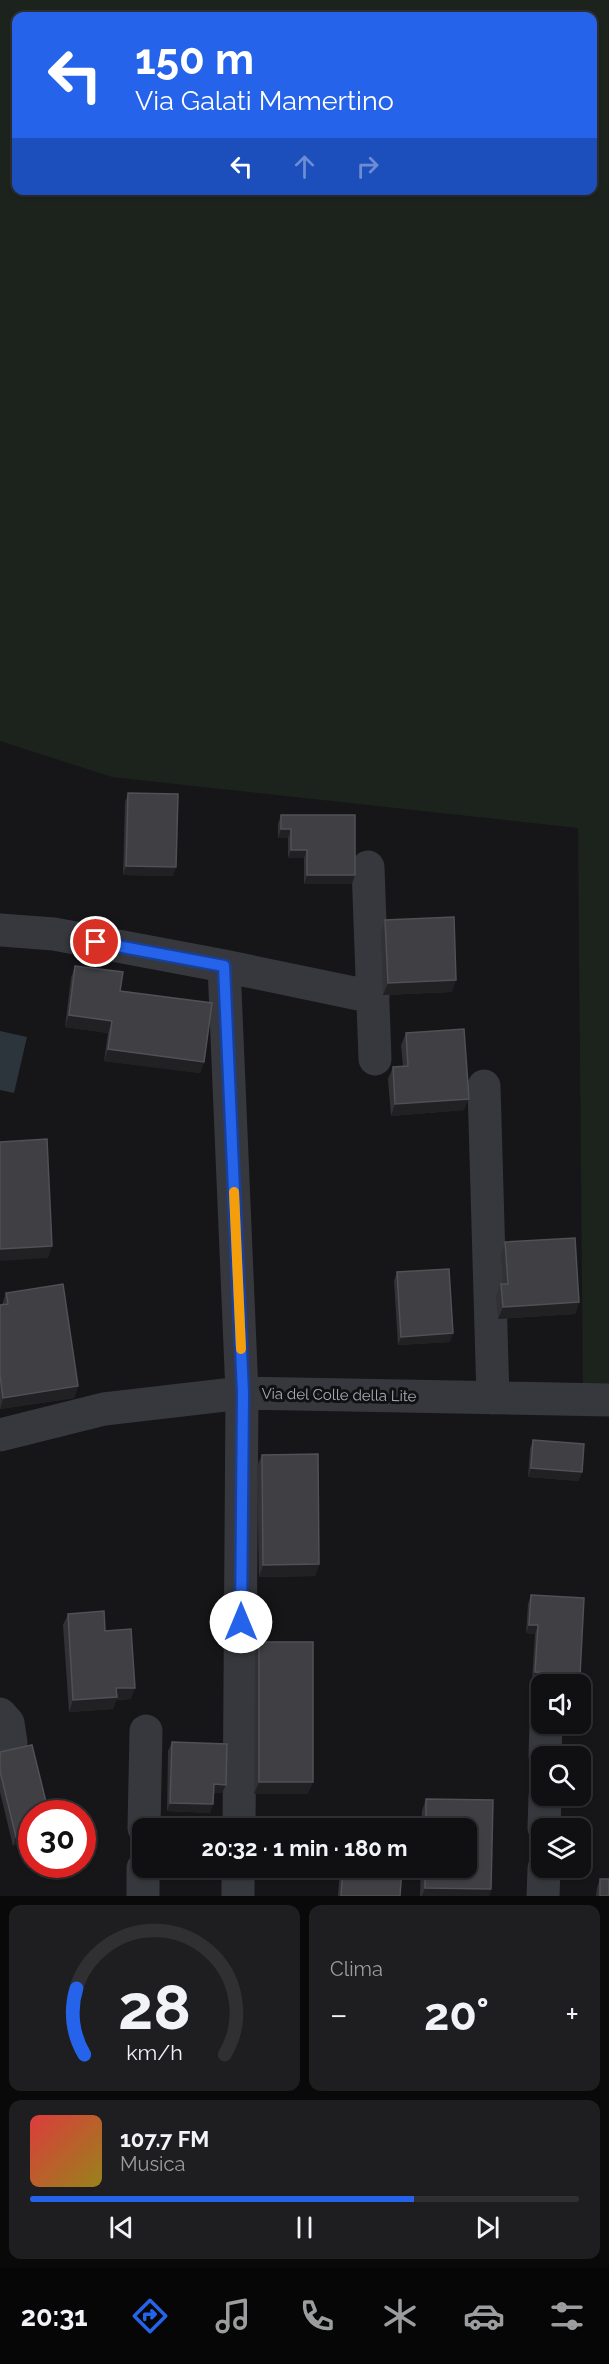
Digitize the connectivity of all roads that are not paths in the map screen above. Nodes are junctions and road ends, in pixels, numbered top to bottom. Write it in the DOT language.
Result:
graph roads {
  1 [pos="368,867"];
  2 [pos="0,930"];
  3 [pos="224,966"];
  4 [pos="373,997"];
  5 [pos="375,1059"];
  6 [pos="484,1086"];
  7 [pos="243,1393"];
  8 [pos="493,1398"];
  9 [pos="609,1400"];
  10 [pos="0,1435"];
  11 [pos="146,1731"];
  12 [pos="144,1818"];
  13 [pos="239,1818"];
  14 [pos="143,1878"];
  15 [pos="238,1878"];
  16 [pos="544,1878"];
  17 [pos="142,1896"];
  18 [pos="238,1896"];
  19 [pos="543,1896"];
  1 -- 4 [label="street"];
  2 -- 3 [label="street"];
  3 -- 4 [label="street"];
  3 -- 7 [label="street"];
  4 -- 5 [label="street"];
  6 -- 8 [label="street"];
  7 -- 8 [label="street, Via del Colle della Lite"];
  7 -- 10 [label="street, Via del Colle della Lite"];
  7 -- 13 [label="street"];
  8 -- 9 [label="street, Via del Colle della Lite"];
  11 -- 12 [label="street"];
  14 -- 17 [label="street"];
  15 -- 18 [label="street"];
  16 -- 19 [label="street"];
}
